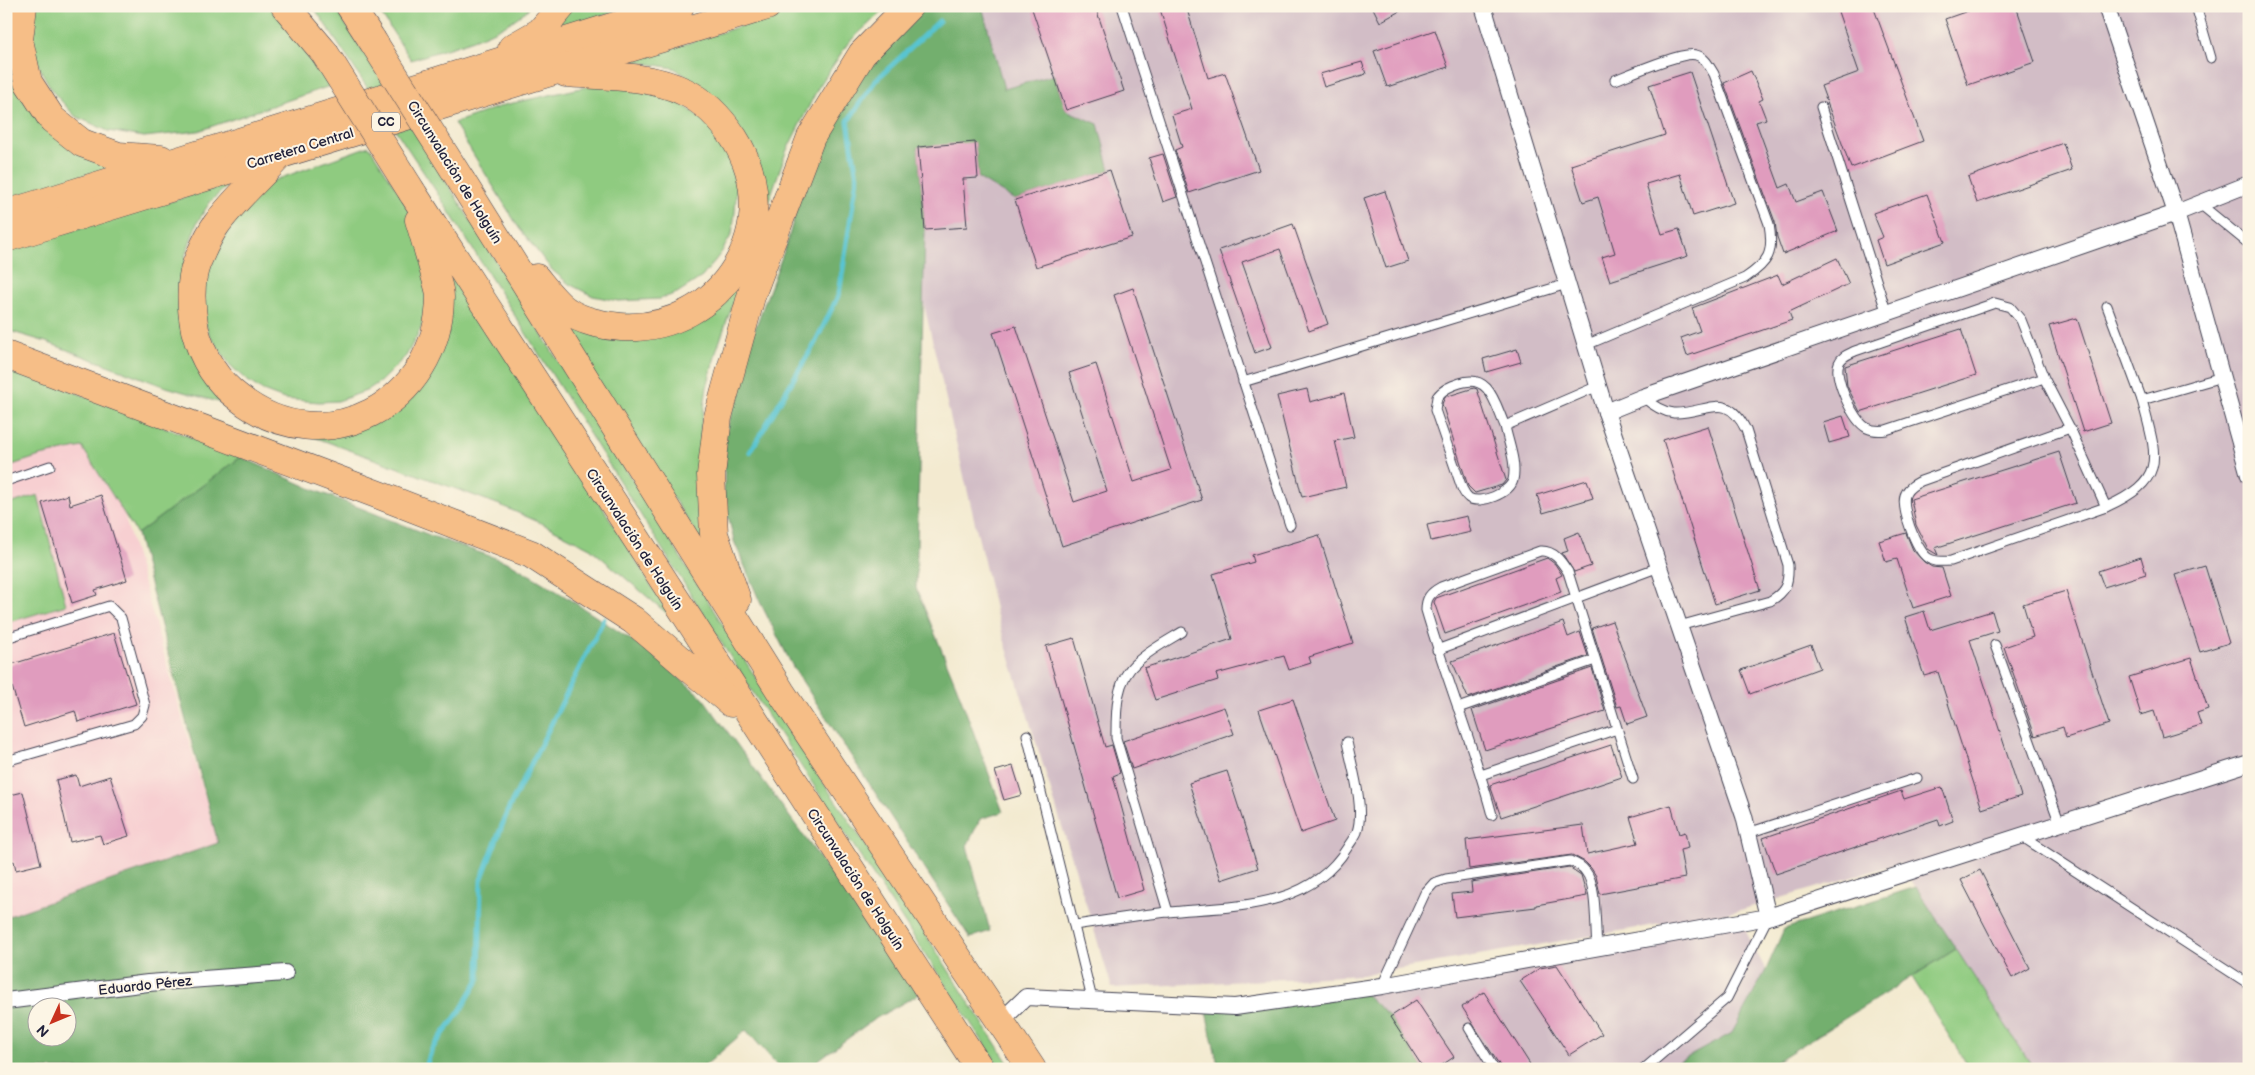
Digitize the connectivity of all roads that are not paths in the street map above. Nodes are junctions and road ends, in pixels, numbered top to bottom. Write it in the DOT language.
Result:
graph roads {
  1 [pos="23,6"];
  2 [pos="285,6"];
  3 [pos="295,6"];
  4 [pos="350,6"];
  5 [pos="358,6"];
  6 [pos="562,6"];
  7 [pos="680,6"];
  8 [pos="767,6"];
  9 [pos="909,6"];
  10 [pos="1122,6"];
  11 [pos="1483,6"];
  12 [pos="2106,6"];
  13 [pos="2196,6"];
  14 [pos="372,40"];
  15 [pos="324,52"];
  16 [pos="2211,58"];
  17 [pos="468,72"];
  18 [pos="550,72"];
  19 [pos="1614,80"];
  20 [pos="1821,107"];
  21 [pos="281,154"];
  22 [pos="180,160"];
  23 [pos="462,182"];
  24 [pos="2249,184"];
  25 [pos="412,192"];
  26 [pos="2200,204"];
  27 [pos="2176,213"];
  28 [pos="6,214"];
  29 [pos="6,238"];
  30 [pos="2249,244"];
  31 [pos="1567,284"];
  32 [pos="2107,306"];
  33 [pos="1887,314"];
  34 [pos="1586,345"];
  35 [pos="6,355"];
  36 [pos="2222,377"];
  37 [pos="2044,378"];
  38 [pos="1243,382"];
  39 [pos="1598,386"];
  40 [pos="1643,397"];
  41 [pos="2142,400"];
  42 [pos="1606,412"];
  43 [pos="1505,426"];
  44 [pos="2070,428"];
  45 [pos="50,466"];
  46 [pos="2249,475"];
  47 [pos="6,481"];
  48 [pos="2106,507"];
  49 [pos="1290,525"];
  50 [pos="1659,567"];
  51 [pos="1575,598"];
  52 [pos="1679,626"];
  53 [pos="1182,632"];
  54 [pos="6,638"];
  55 [pos="1995,644"];
  56 [pos="1437,650"];
  57 [pos="1595,660"];
  58 [pos="781,692"];
  59 [pos="1458,708"];
  60 [pos="754,724"];
  61 [pos="1617,730"];
  62 [pos="1027,735"];
  63 [pos="1347,742"];
  64 [pos="6,761"];
  65 [pos="2249,764"];
  66 [pos="1481,775"];
  67 [pos="1917,778"];
  68 [pos="1633,779"];
  69 [pos="1492,815"];
  70 [pos="2060,824"];
  71 [pos="1748,833"];
  72 [pos="2021,836"];
  73 [pos="1168,912"];
  74 [pos="1768,917"];
  75 [pos="1074,925"];
  76 [pos="1597,947"];
  77 [pos="285,973"];
  78 [pos="2249,984"];
  79 [pos="1382,986"];
  80 [pos="1092,999"];
  81 [pos="6,1001"];
  82 [pos="1001,1021"];
  83 [pos="1469,1028"];
  84 [pos="980,1069"];
  85 [pos="1032,1069"];
  86 [pos="1494,1069"];
  87 [pos="1644,1069"];
  1 -- 22 [label="highway"];
  2 -- 15 [label="highway"];
  3 -- 15 [label="highway, Circunvalación de Holguín"];
  4 -- 14 [label="highway, Circunvalación de Holguín"];
  5 -- 14 [label="highway"];
  6 -- 17 [label="highway"];
  7 -- 17 [label="highway, Carretera Central / CC"];
  8 -- 18 [label="highway, Carretera Central / CC"];
  9 -- 58 [label="highway"];
  10 -- 38 [label="lane"];
  11 -- 31 [label="street"];
  12 -- 27 [label="street"];
  13 -- 16 [label="lane"];
  14 -- 23 [label="highway, Circunvalación de Holguín, bridge"];
  15 -- 25 [label="highway, Circunvalación de Holguín, bridge"];
  17 -- 22 [label="highway, Carretera Central / CC"];
  18 -- 21 [label="highway, Carretera Central / CC"];
  18 -- 23 [label="highway"];
  19 -- 34 [label="lane"];
  20 -- 33 [label="lane"];
  21 -- 25 [label="highway"];
  21 -- 29 [label="highway, Carretera Central / CC"];
  22 -- 28 [label="highway, Carretera Central / CC"];
  23 -- 58 [label="highway, Circunvalación de Holguín"];
  24 -- 26 [label="street"];
  25 -- 60 [label="highway, Circunvalación de Holguín"];
  26 -- 27 [label="street"];
  26 -- 30 [label="lane"];
  27 -- 33 [label="street"];
  27 -- 36 [label="street"];
  31 -- 34 [label="street"];
  31 -- 38 [label="lane"];
  32 -- 41 [label="lane"];
  33 -- 40 [label="street"];
  34 -- 39 [label="street"];
  35 -- 60 [label="highway"];
  36 -- 41 [label="lane"];
  36 -- 46 [label="street"];
  37 -- 37 [label="lane"];
  37 -- 44 [label="lane"];
  38 -- 49 [label="lane"];
  39 -- 42 [label="street"];
  39 -- 43 [label="lane"];
  40 -- 42 [label="street"];
  40 -- 52 [label="lane"];
  41 -- 48 [label="lane"];
  42 -- 50 [label="street"];
  43 -- 43 [label="lane"];
  44 -- 48 [label="lane"];
  44 -- 48 [label="lane"];
  45 -- 47 [label="lane"];
  50 -- 51 [label="lane"];
  50 -- 52 [label="street"];
  51 -- 56 [label="lane"];
  51 -- 56 [label="lane"];
  51 -- 57 [label="lane"];
  52 -- 71 [label="street"];
  53 -- 73 [label="lane"];
  54 -- 64 [label="lane"];
  55 -- 70 [label="lane"];
  56 -- 59 [label="lane"];
  57 -- 59 [label="lane"];
  57 -- 61 [label="lane"];
  58 -- 82 [label="highway, Circunvalación de Holguín"];
  59 -- 66 [label="lane"];
  60 -- 84 [label="highway, Circunvalación de Holguín"];
  61 -- 66 [label="lane"];
  61 -- 68 [label="lane"];
  62 -- 75 [label="lane"];
  63 -- 73 [label="lane"];
  65 -- 70 [label="street"];
  66 -- 69 [label="lane"];
  67 -- 71 [label="lane"];
  70 -- 72 [label="street"];
  71 -- 74 [label="street"];
  72 -- 74 [label="street"];
  72 -- 78 [label="lane"];
  73 -- 75 [label="lane"];
  74 -- 76 [label="street"];
  74 -- 87 [label="lane"];
  75 -- 80 [label="lane"];
  76 -- 79 [label="street"];
  76 -- 79 [label="lane"];
  77 -- 81 [label="street, Eduardo Pérez"];
  79 -- 80 [label="street"];
  80 -- 82 [label="street"];
  82 -- 85 [label="highway, Circunvalación de Holguín"];
  83 -- 86 [label="lane"];
}
